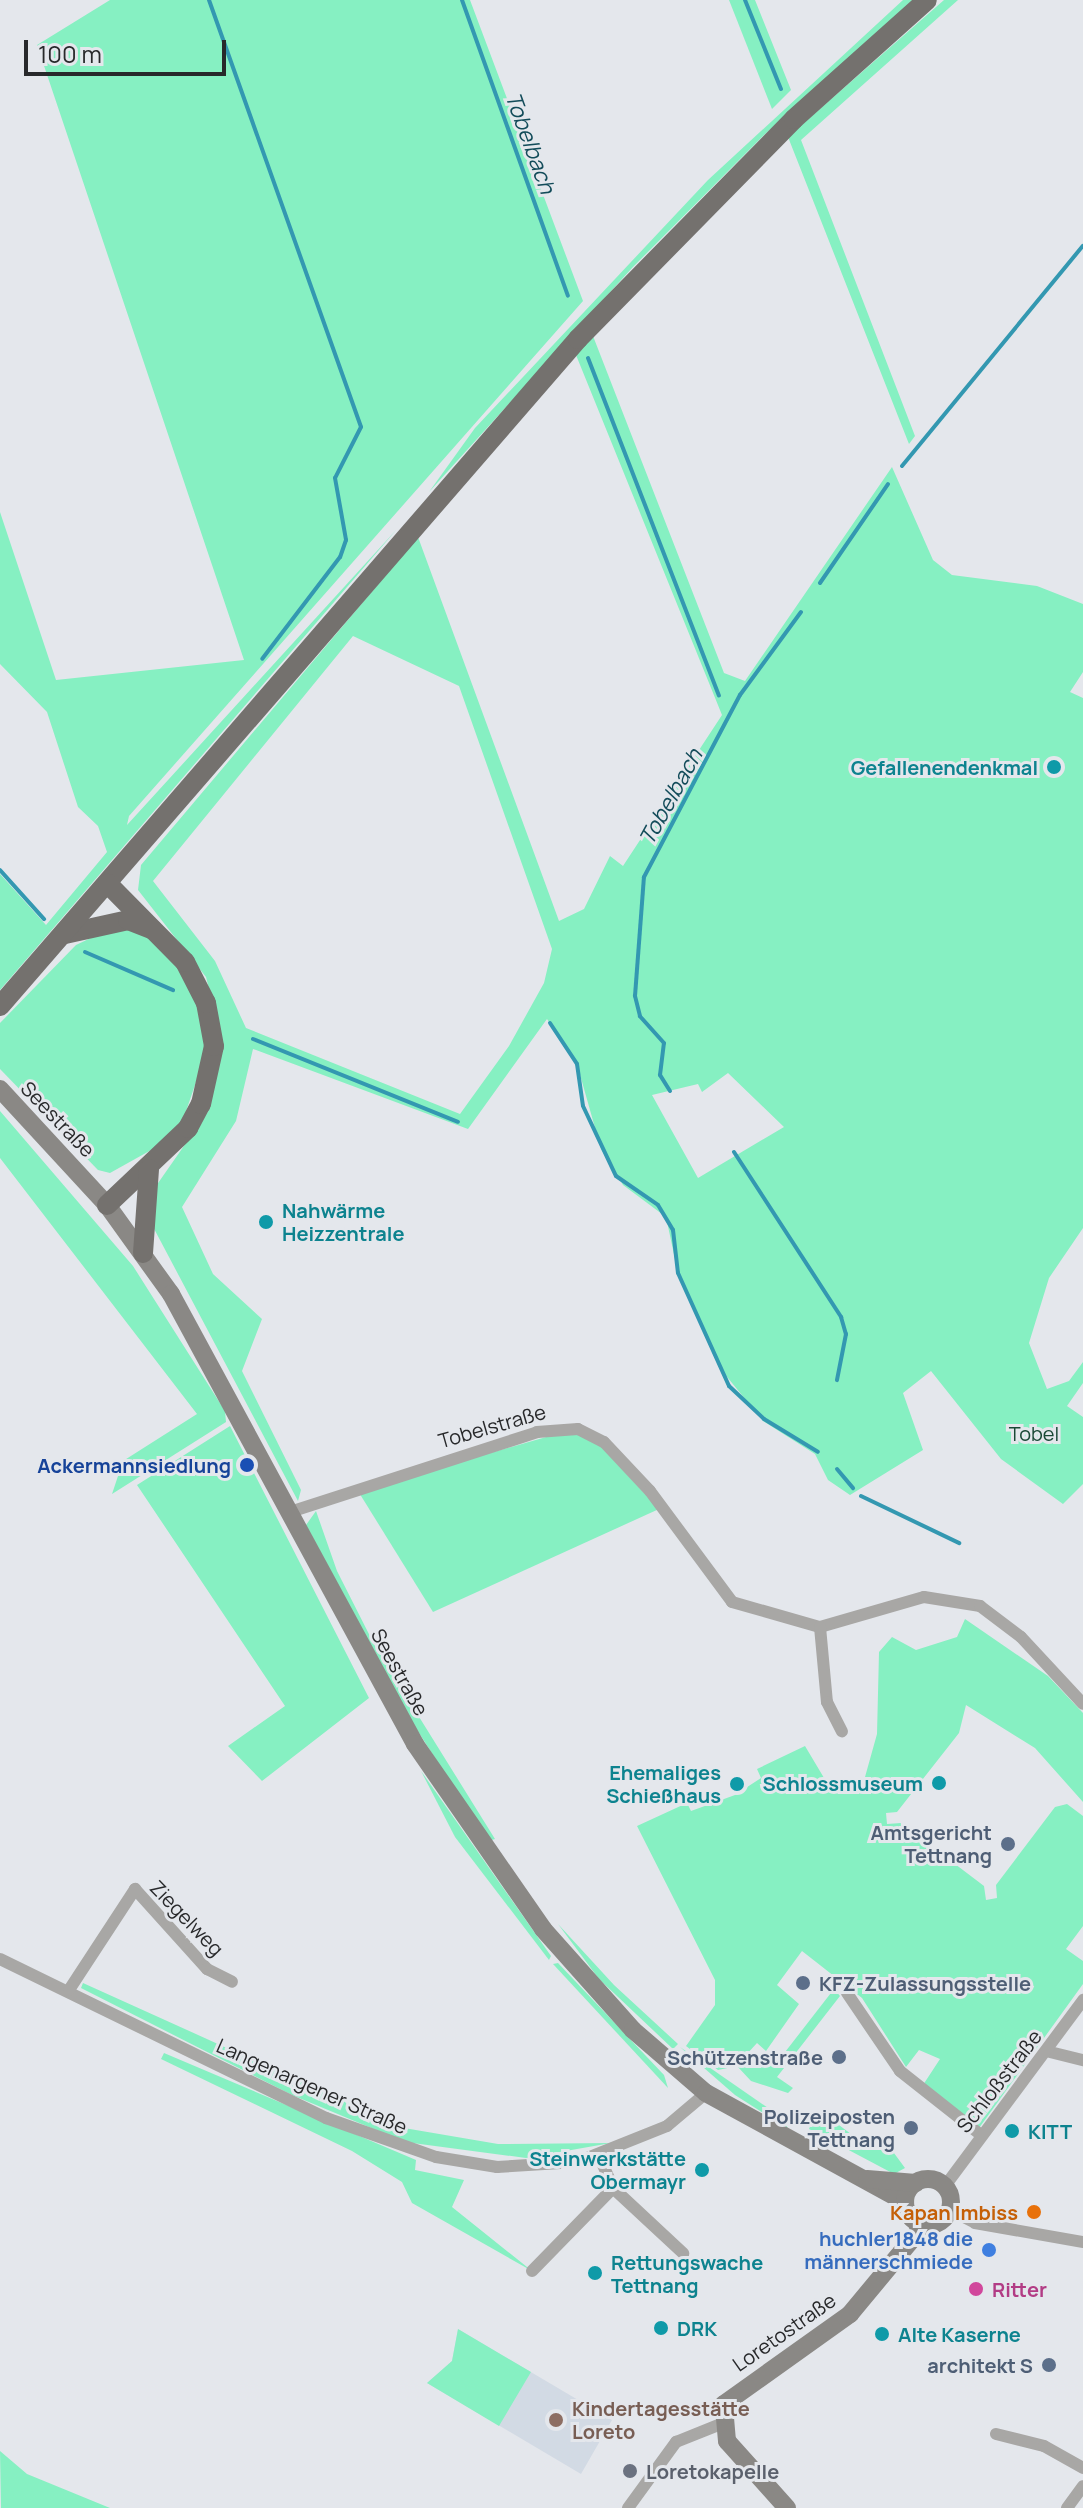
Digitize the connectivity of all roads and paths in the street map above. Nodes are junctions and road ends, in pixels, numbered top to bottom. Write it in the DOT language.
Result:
graph roads {
  1 [pos="927,0"];
  2 [pos="108,884"];
  3 [pos="156,929"];
  4 [pos="65,934"];
  5 [pos="0,1006"];
  6 [pos="0,1089"];
  7 [pos="149,1169"];
  8 [pos="107,1205"];
  9 [pos="143,1253"];
  10 [pos="290,1512"];
  11 [pos="820,1627"];
  12 [pos="1083,1704"];
  13 [pos="842,1731"];
  14 [pos="0,1959"];
  15 [pos="232,1982"];
  16 [pos="69,1990"];
  17 [pos="847,1993"];
  18 [pos="1083,2000"];
  19 [pos="1050,2052"];
  20 [pos="1083,2060"];
  21 [pos="706,2093"];
  22 [pos="981,2135"];
  23 [pos="599,2156"];
  24 [pos="866,2179"];
  25 [pos="916,2183"];
  26 [pos="945,2186"];
  27 [pos="613,2188"];
  28 [pos="905,2202"];
  29 [pos="950,2210"];
  30 [pos="919,2223"];
  31 [pos="1083,2242"];
  32 [pos="683,2253"];
  33 [pos="532,2271"];
  34 [pos="721,2424"];
  35 [pos="996,2434"];
  36 [pos="1083,2468"];
  37 [pos="1083,2486"];
  38 [pos="628,2508"];
  39 [pos="787,2508"];
  40 [pos="1067,2508"];
  1 -- 2 [label="main road"];
  2 -- 3 [label="main road"];
  2 -- 4 [label="main road"];
  3 -- 4 [label="main road"];
  3 -- 7 [label="main road"];
  4 -- 5 [label="main road"];
  6 -- 8 [label="main road, Seestraße"];
  7 -- 8 [label="main road"];
  7 -- 9 [label="main road"];
  8 -- 9 [label="main road, Seestraße"];
  9 -- 10 [label="main road, Seestraße"];
  10 -- 11 [label="street, Tobelstraße"];
  10 -- 21 [label="main road, Seestraße"];
  11 -- 12 [label="street"];
  11 -- 13 [label="street"];
  14 -- 16 [label="street, Langenargener Straße"];
  15 -- 16 [label="street, Ziegelweg"];
  16 -- 23 [label="street, Langenargener Straße"];
  17 -- 22 [label="street"];
  18 -- 19 [label="street, Schloßstraße"];
  19 -- 20 [label="street"];
  19 -- 22 [label="street, Schloßstraße"];
  21 -- 23 [label="street, Langenargener Straße"];
  21 -- 24 [label="main road, Seestraße"];
  22 -- 26 [label="street, Schloßstraße"];
  23 -- 27 [label="street"];
  24 -- 25 [label="main road, Seestraße"];
  24 -- 28 [label="main road, Seestraße"];
  25 -- 26 [label="main road"];
  25 -- 28 [label="main road"];
  26 -- 29 [label="main road"];
  27 -- 32 [label="street"];
  27 -- 33 [label="street"];
  28 -- 30 [label="main road"];
  29 -- 30 [label="main road"];
  29 -- 31 [label="street"];
  30 -- 34 [label="main road, Loretostraße"];
  34 -- 38 [label="street"];
  34 -- 39 [label="main road"];
  35 -- 36 [label="street"];
  37 -- 40 [label="street"];
}
